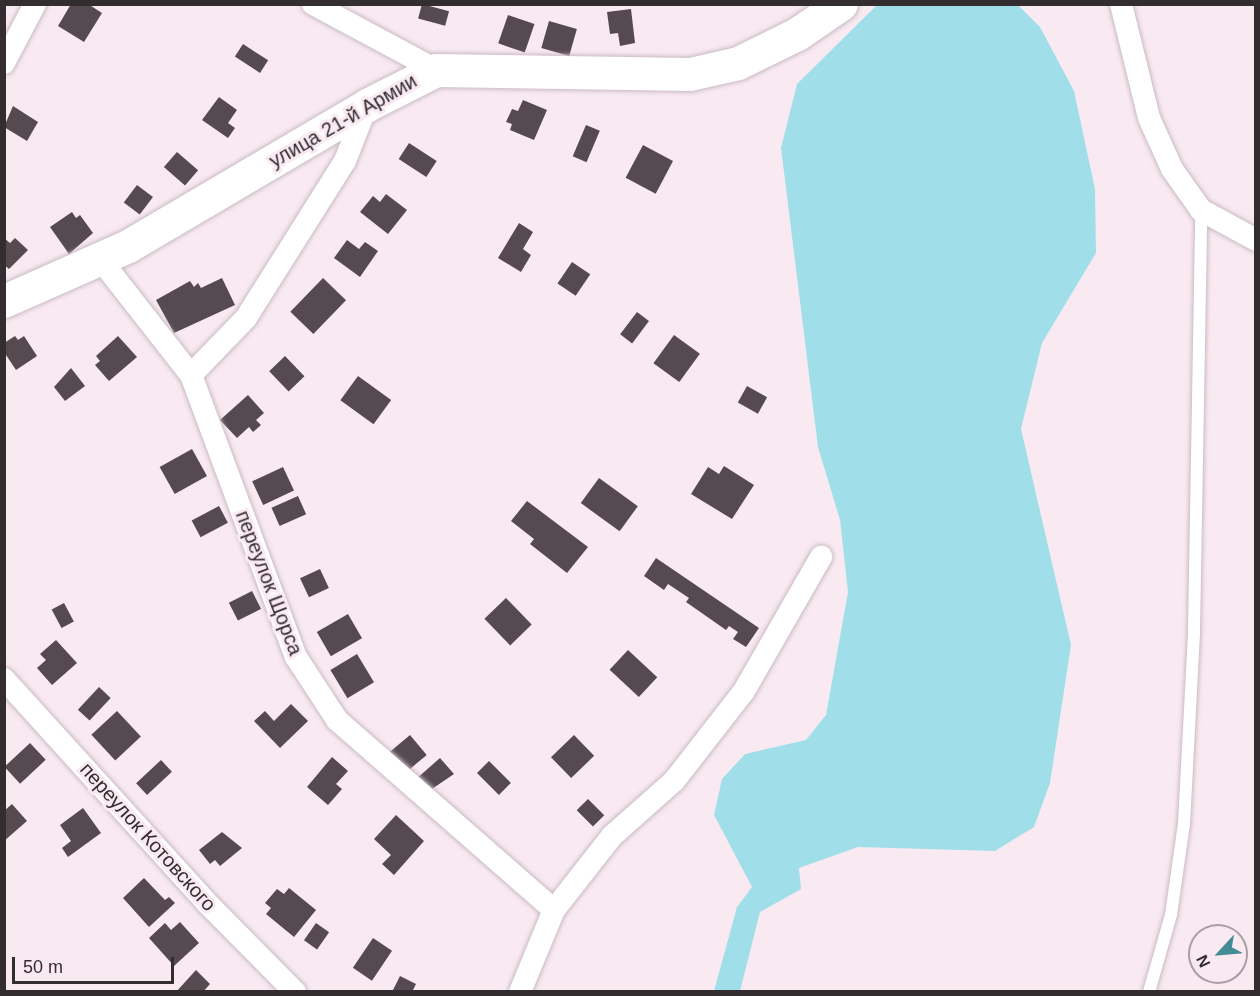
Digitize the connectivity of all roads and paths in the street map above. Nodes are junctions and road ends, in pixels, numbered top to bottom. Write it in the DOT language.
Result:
graph roads {
  1 [pos="35,4"];
  2 [pos="313,4"];
  3 [pos="1121,4"];
  4 [pos="841,5"];
  5 [pos="4,63"];
  6 [pos="436,70"];
  7 [pos="367,105"];
  8 [pos="1201,210"];
  9 [pos="1256,240"];
  10 [pos="100,259"];
  11 [pos="4,300"];
  12 [pos="191,375"];
  13 [pos="821,556"];
  14 [pos="4,679"];
  15 [pos="554,910"];
  16 [pos="295,992"];
  17 [pos="520,992"];
  18 [pos="1149,992"];
  1 -- 5 [label="street"];
  2 -- 6 [label="street"];
  3 -- 8 [label="street"];
  4 -- 6 [label="main road, улица 21-й Армии"];
  6 -- 7 [label="main road, улица 21-й Армии"];
  7 -- 10 [label="main road, улица 21-й Армии"];
  7 -- 12 [label="street"];
  8 -- 9 [label="street"];
  8 -- 18 [label="lane"];
  10 -- 11 [label="main road, улица 21-й Армии"];
  10 -- 12 [label="street, переулок Щорса"];
  12 -- 15 [label="street, переулок Щорса"];
  13 -- 15 [label="street"];
  14 -- 16 [label="street, переулок Котовского"];
  15 -- 17 [label="street"];
}
